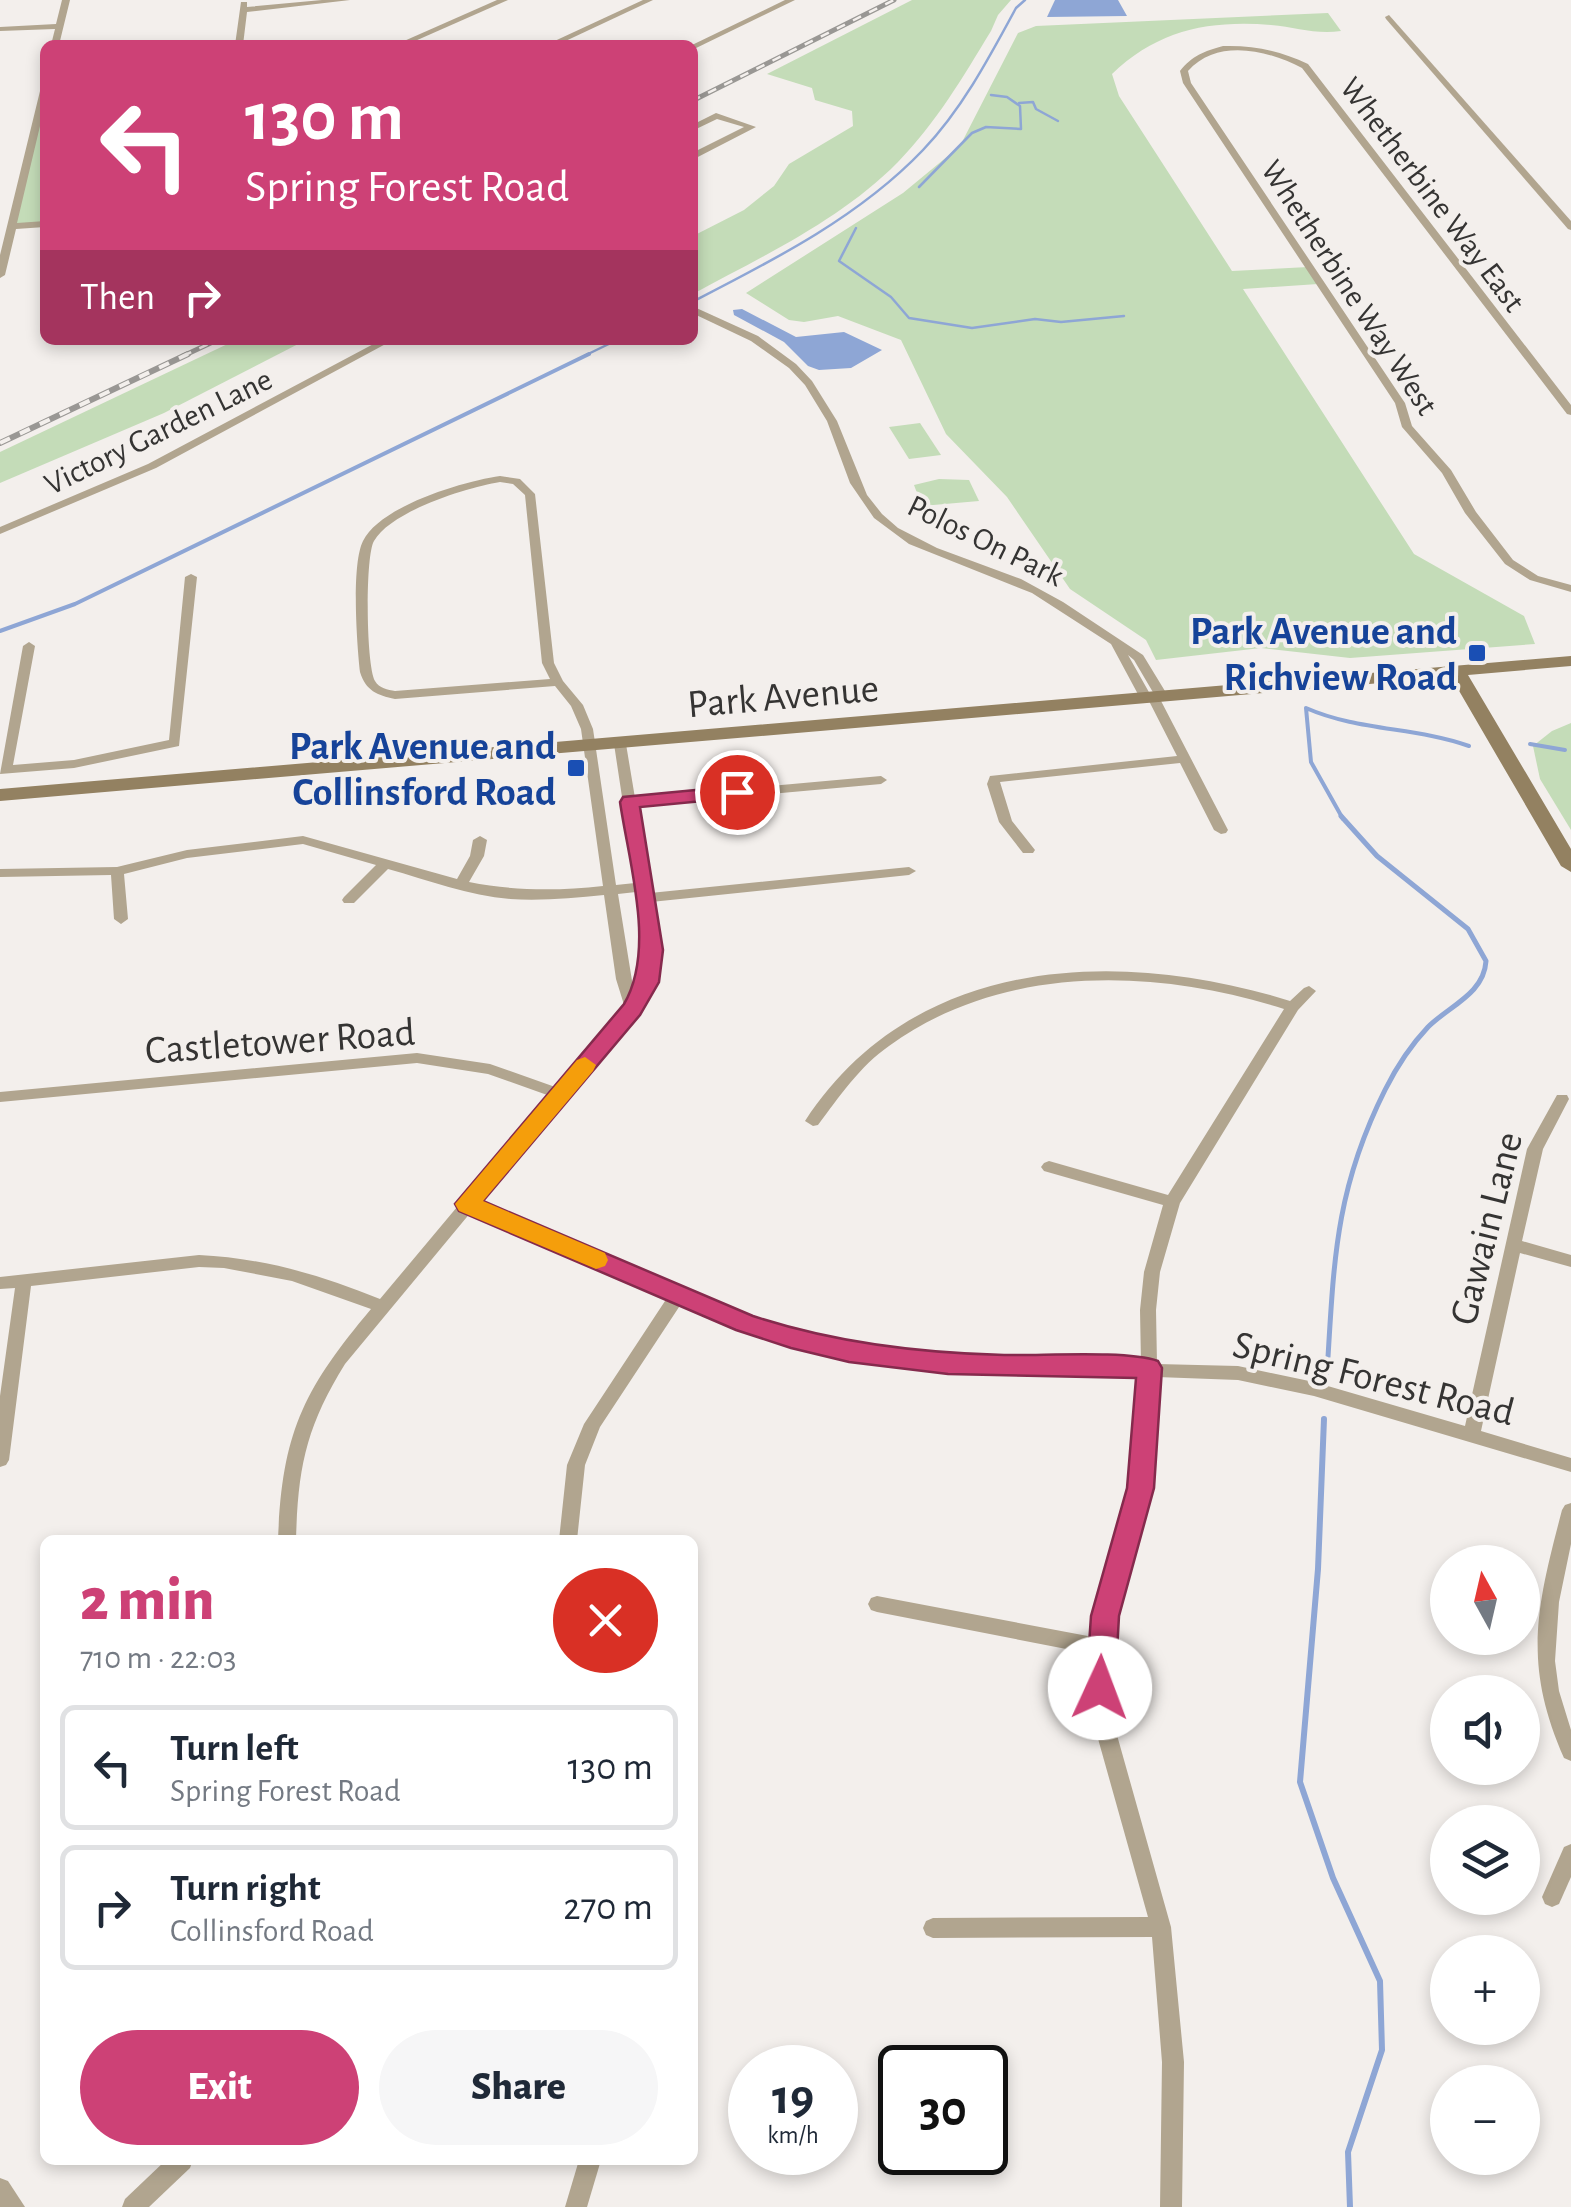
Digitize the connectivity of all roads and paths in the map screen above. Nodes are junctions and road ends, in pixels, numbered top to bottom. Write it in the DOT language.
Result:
graph roads {
  1 [pos="66,0"];
  2 [pos="346,0"];
  3 [pos="504,0"];
  4 [pos="648,0"];
  5 [pos="792,0"];
  6 [pos="244,5"];
  7 [pos="1389,17"];
  8 [pos="60,26"];
  9 [pos="0,29"];
  10 [pos="56,40"];
  11 [pos="240,40"];
  12 [pos="411,40"];
  13 [pos="561,40"];
  14 [pos="698,45"];
  15 [pos="1230,49"];
  16 [pos="40,108"];
  17 [pos="698,126"];
  18 [pos="698,154"];
  19 [pos="40,224"];
  20 [pos="12,226"];
  21 [pos="1571,227"];
  22 [pos="0,275"];
  23 [pos="698,311"];
  24 [pos="379,345"];
  25 [pos="1571,412"];
  26 [pos="0,532"];
  27 [pos="191,577"];
  28 [pos="1571,588"];
  29 [pos="29,646"];
  30 [pos="1571,661"];
  31 [pos="1458,672"];
  32 [pos="558,682"];
  33 [pos="1153,697"];
  34 [pos="620,744"];
  35 [pos="591,747"];
  36 [pos="1184,760"];
  37 [pos="3,770"];
  38 [pos="881,780"];
  39 [pos="0,794"];
  40 [pos="630,802"];
  41 [pos="1221,830"];
  42 [pos="480,840"];
  43 [pos="1028,850"];
  44 [pos="638,856"];
  45 [pos="608,858"];
  46 [pos="385,864"];
  47 [pos="1571,866"];
  48 [pos="117,871"];
  49 [pos="909,871"];
  50 [pos="0,872"];
  51 [pos="460,885"];
  52 [pos="612,890"];
  53 [pos="643,892"];
  54 [pos="349,900"];
  55 [pos="121,919"];
  56 [pos="1310,991"];
  57 [pos="1293,1007"];
  58 [pos="632,1009"];
  59 [pos="560,1094"];
  60 [pos="0,1096"];
  61 [pos="1562,1100"];
  62 [pos="813,1121"];
  63 [pos="1048,1167"];
  64 [pos="1172,1202"];
  65 [pos="467,1204"];
  66 [pos="1514,1244"];
  67 [pos="1571,1261"];
  68 [pos="24,1280"];
  69 [pos="0,1283"];
  70 [pos="678,1295"];
  71 [pos="382,1306"];
  72 [pos="1149,1368"];
  73 [pos="1472,1436"];
  74 [pos="0,1460"];
  75 [pos="1571,1464"];
  76 [pos="1571,1510"];
  77 [pos="287,1535"];
  78 [pos="569,1535"];
  79 [pos="878,1604"];
  80 [pos="1101,1647"];
  81 [pos="1571,1752"];
  82 [pos="1571,1854"];
  83 [pos="1552,1897"];
  84 [pos="1161,1927"];
  85 [pos="932,1928"];
  86 [pos="177,2165"];
  87 [pos="589,2165"];
  88 [pos="0,2189"];
  89 [pos="14,2207"];
  90 [pos="134,2207"];
  91 [pos="576,2207"];
  92 [pos="1172,2207"];
  1 -- 8 [label="street"];
  2 -- 6 [label="street"];
  3 -- 12 [label="street"];
  4 -- 13 [label="street"];
  5 -- 14 [label="street"];
  6 -- 11 [label="street"];
  7 -- 21 [label="street"];
  8 -- 9 [label="street"];
  8 -- 10 [label="street"];
  15 -- 25 [label="street, Whetherbine Way East"];
  15 -- 28 [label="street, Whetherbine Way West"];
  16 -- 20 [label="street"];
  17 -- 18 [label="street"];
  19 -- 20 [label="street"];
  20 -- 22 [label="street"];
  23 -- 33 [label="street, Polos On Park"];
  24 -- 26 [label="street, Victory Garden Lane"];
  27 -- 37 [label="street"];
  29 -- 37 [label="street"];
  30 -- 31 [label="main road, Park Avenue"];
  31 -- 33 [label="main road, Park Avenue"];
  31 -- 47 [label="main road"];
  32 -- 32 [label="street"];
  32 -- 35 [label="street"];
  33 -- 34 [label="main road, Park Avenue"];
  33 -- 36 [label="street, Polos On Park"];
  34 -- 35 [label="main road, Park Avenue"];
  34 -- 40 [label="street"];
  35 -- 39 [label="main road, Park Avenue"];
  35 -- 45 [label="street"];
  36 -- 41 [label="street, Polos On Park"];
  36 -- 43 [label="street"];
  38 -- 40 [label="street"];
  40 -- 44 [label="street"];
  42 -- 51 [label="street"];
  44 -- 45 [label="street"];
  44 -- 53 [label="street"];
  45 -- 52 [label="street"];
  46 -- 48 [label="street"];
  46 -- 51 [label="street"];
  46 -- 54 [label="street"];
  48 -- 50 [label="street"];
  48 -- 55 [label="street"];
  49 -- 53 [label="street"];
  51 -- 52 [label="street"];
  52 -- 53 [label="street"];
  52 -- 58 [label="street"];
  53 -- 58 [label="street"];
  56 -- 57 [label="street"];
  57 -- 62 [label="street"];
  57 -- 64 [label="street"];
  58 -- 59 [label="street"];
  59 -- 60 [label="street, Castletower Road"];
  59 -- 65 [label="street"];
  61 -- 66 [label="street, Gawain Lane"];
  63 -- 64 [label="street"];
  64 -- 72 [label="street"];
  65 -- 70 [label="street, Spring Forest Road"];
  65 -- 71 [label="street"];
  66 -- 67 [label="street"];
  66 -- 73 [label="street, Gawain Lane"];
  68 -- 69 [label="street"];
  68 -- 71 [label="street"];
  68 -- 74 [label="street"];
  70 -- 72 [label="street, Spring Forest Road"];
  70 -- 78 [label="street"];
  71 -- 77 [label="street"];
  72 -- 73 [label="street, Spring Forest Road"];
  72 -- 80 [label="street"];
  73 -- 75 [label="street, Spring Forest Road"];
  76 -- 81 [label="street"];
  79 -- 80 [label="street"];
  80 -- 84 [label="street"];
  82 -- 83 [label="street"];
  84 -- 85 [label="street"];
  84 -- 92 [label="street"];
  86 -- 90 [label="street"];
  87 -- 91 [label="street"];
  88 -- 89 [label="street"];
}
